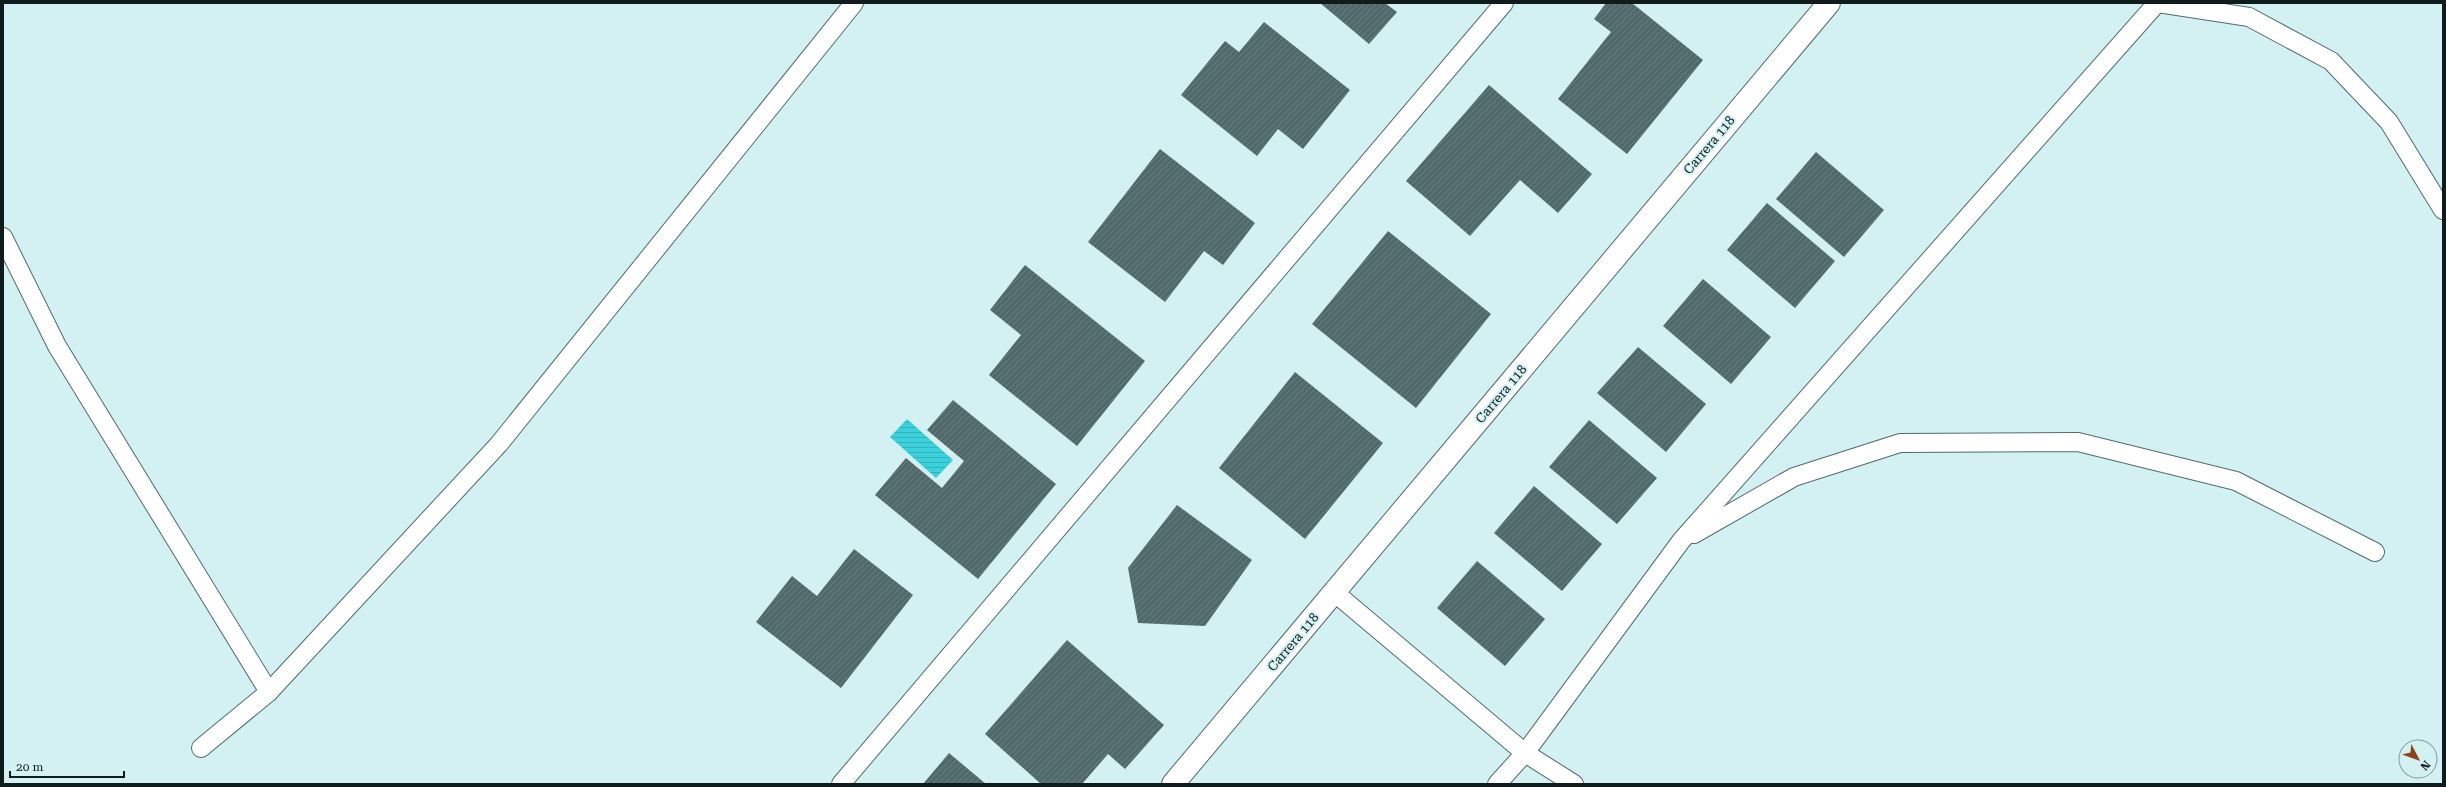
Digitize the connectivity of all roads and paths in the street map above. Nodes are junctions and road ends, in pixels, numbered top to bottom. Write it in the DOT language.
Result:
graph roads {
  1 [pos="854,3"];
  2 [pos="1504,3"];
  3 [pos="1829,3"];
  4 [pos="2158,3"];
  5 [pos="2443,210"];
  6 [pos="3,237"];
  7 [pos="1681,541"];
  8 [pos="2375,552"];
  9 [pos="1334,592"];
  10 [pos="269,692"];
  11 [pos="201,748"];
  12 [pos="1525,753"];
  13 [pos="841,784"];
  14 [pos="1173,784"];
  15 [pos="1497,784"];
  16 [pos="1574,784"];
  1 -- 10 [label="lane"];
  2 -- 13 [label="lane"];
  3 -- 9 [label="street, Carrera 118"];
  4 -- 5 [label="lane"];
  4 -- 7 [label="lane"];
  6 -- 10 [label="lane"];
  7 -- 8 [label="lane"];
  7 -- 12 [label="lane"];
  9 -- 12 [label="lane"];
  9 -- 14 [label="street, Carrera 118"];
  10 -- 11 [label="lane"];
  12 -- 15 [label="lane"];
  12 -- 16 [label="lane"];
}
